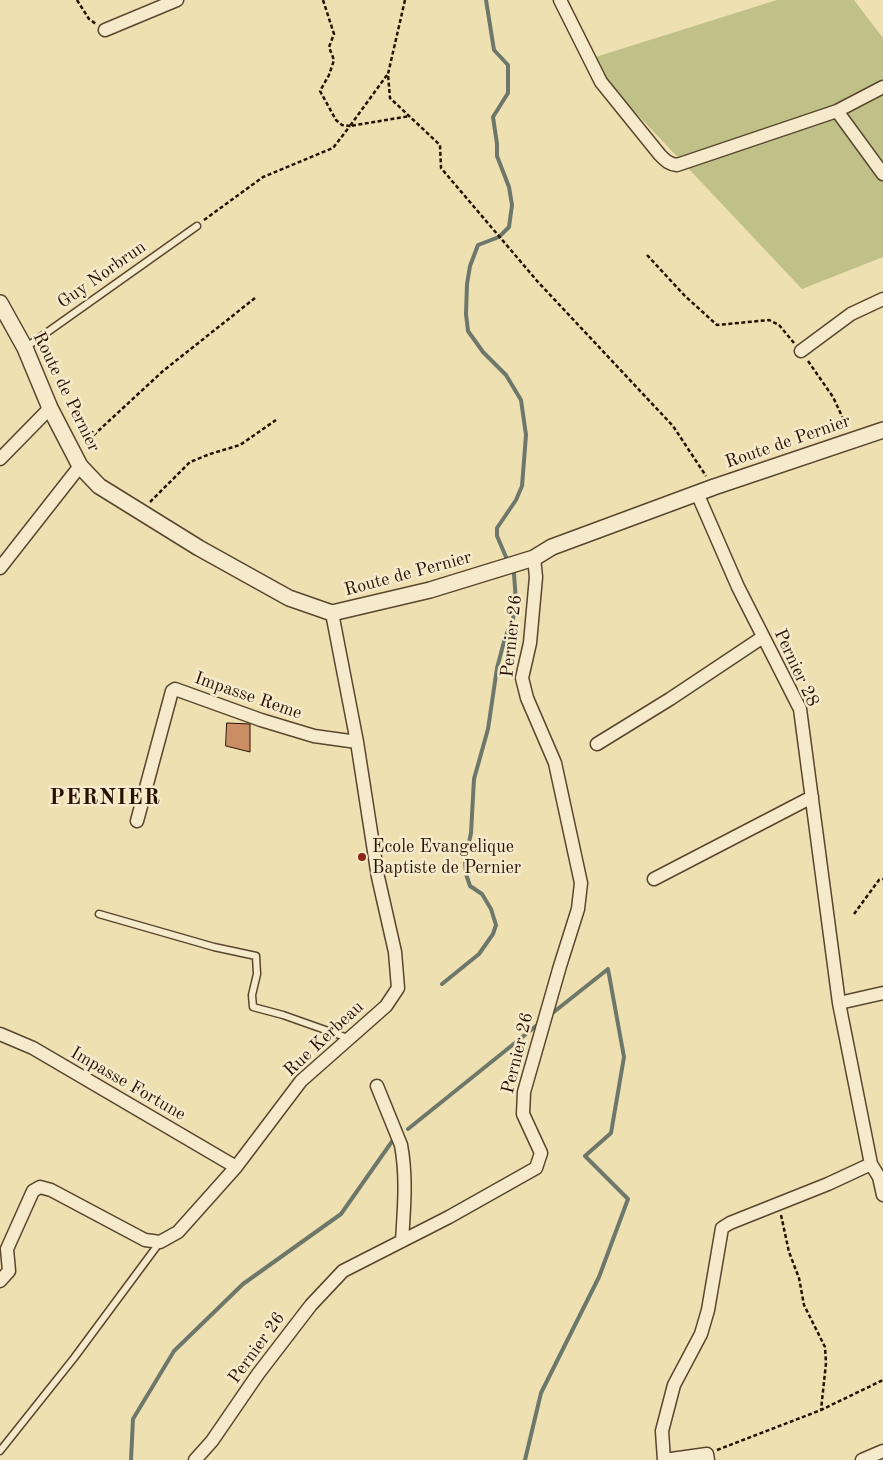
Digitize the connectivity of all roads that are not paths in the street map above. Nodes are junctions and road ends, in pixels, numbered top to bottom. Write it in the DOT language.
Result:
graph roads {
  1 [pos="177,0"];
  2 [pos="560,0"];
  3 [pos="105,30"];
  4 [pos="883,87"];
  5 [pos="837,111"];
  6 [pos="883,174"];
  7 [pos="197,226"];
  8 [pos="883,299"];
  9 [pos="0,303"];
  10 [pos="25,348"];
  11 [pos="801,351"];
  12 [pos="50,408"];
  13 [pos="883,430"];
  14 [pos="0,459"];
  15 [pos="77,460"];
  16 [pos="697,493"];
  17 [pos="534,558"];
  18 [pos="0,568"];
  19 [pos="332,613"];
  20 [pos="763,637"];
  21 [pos="357,742"];
  22 [pos="597,744"];
  23 [pos="812,797"];
  24 [pos="137,821"];
  25 [pos="654,879"];
  26 [pos="99,914"];
  27 [pos="883,993"];
  28 [pos="839,1003"];
  29 [pos="0,1034"];
  30 [pos="348,1038"];
  31 [pos="377,1086"];
  32 [pos="871,1164"];
  33 [pos="236,1167"];
  34 [pos="883,1194"];
  35 [pos="402,1241"];
  36 [pos="160,1242"];
  37 [pos="0,1281"];
  38 [pos="0,1451"];
  39 [pos="883,1451"];
  40 [pos="707,1457"];
  41 [pos="196,1460"];
  42 [pos="664,1460"];
  43 [pos="862,1460"];
  1 -- 3 [label="street"];
  2 -- 5 [label="street"];
  4 -- 5 [label="street"];
  5 -- 6 [label="street"];
  7 -- 10 [label="lane, Guy Norbrun"];
  8 -- 11 [label="street"];
  9 -- 10 [label="street, Route de Pernier"];
  10 -- 12 [label="street, Route de Pernier"];
  12 -- 14 [label="street"];
  12 -- 15 [label="street, Route de Pernier"];
  13 -- 16 [label="street, Route de Pernier"];
  15 -- 18 [label="street"];
  15 -- 19 [label="street, Route de Pernier"];
  16 -- 17 [label="street, Route de Pernier"];
  16 -- 20 [label="street, Pernier 28"];
  17 -- 19 [label="street, Route de Pernier"];
  17 -- 35 [label="street, Pernier 26"];
  19 -- 21 [label="street, Rue Kerbeau"];
  20 -- 22 [label="street"];
  20 -- 23 [label="street, Pernier 28"];
  21 -- 24 [label="street, Impasse Reme"];
  21 -- 30 [label="street, Rue Kerbeau"];
  23 -- 25 [label="street"];
  23 -- 28 [label="street, Pernier 28"];
  26 -- 30 [label="lane"];
  27 -- 28 [label="street"];
  28 -- 32 [label="street, Pernier 28"];
  29 -- 33 [label="street, Impasse Fortune"];
  30 -- 33 [label="street, Rue Kerbeau"];
  31 -- 35 [label="street"];
  32 -- 34 [label="street, Pernier 28"];
  32 -- 42 [label="street"];
  33 -- 36 [label="street, Rue Kerbeau"];
  35 -- 41 [label="street, Pernier 26"];
  36 -- 37 [label="street"];
  36 -- 38 [label="lane"];
  39 -- 43 [label="street"];
  40 -- 42 [label="street"];
}
